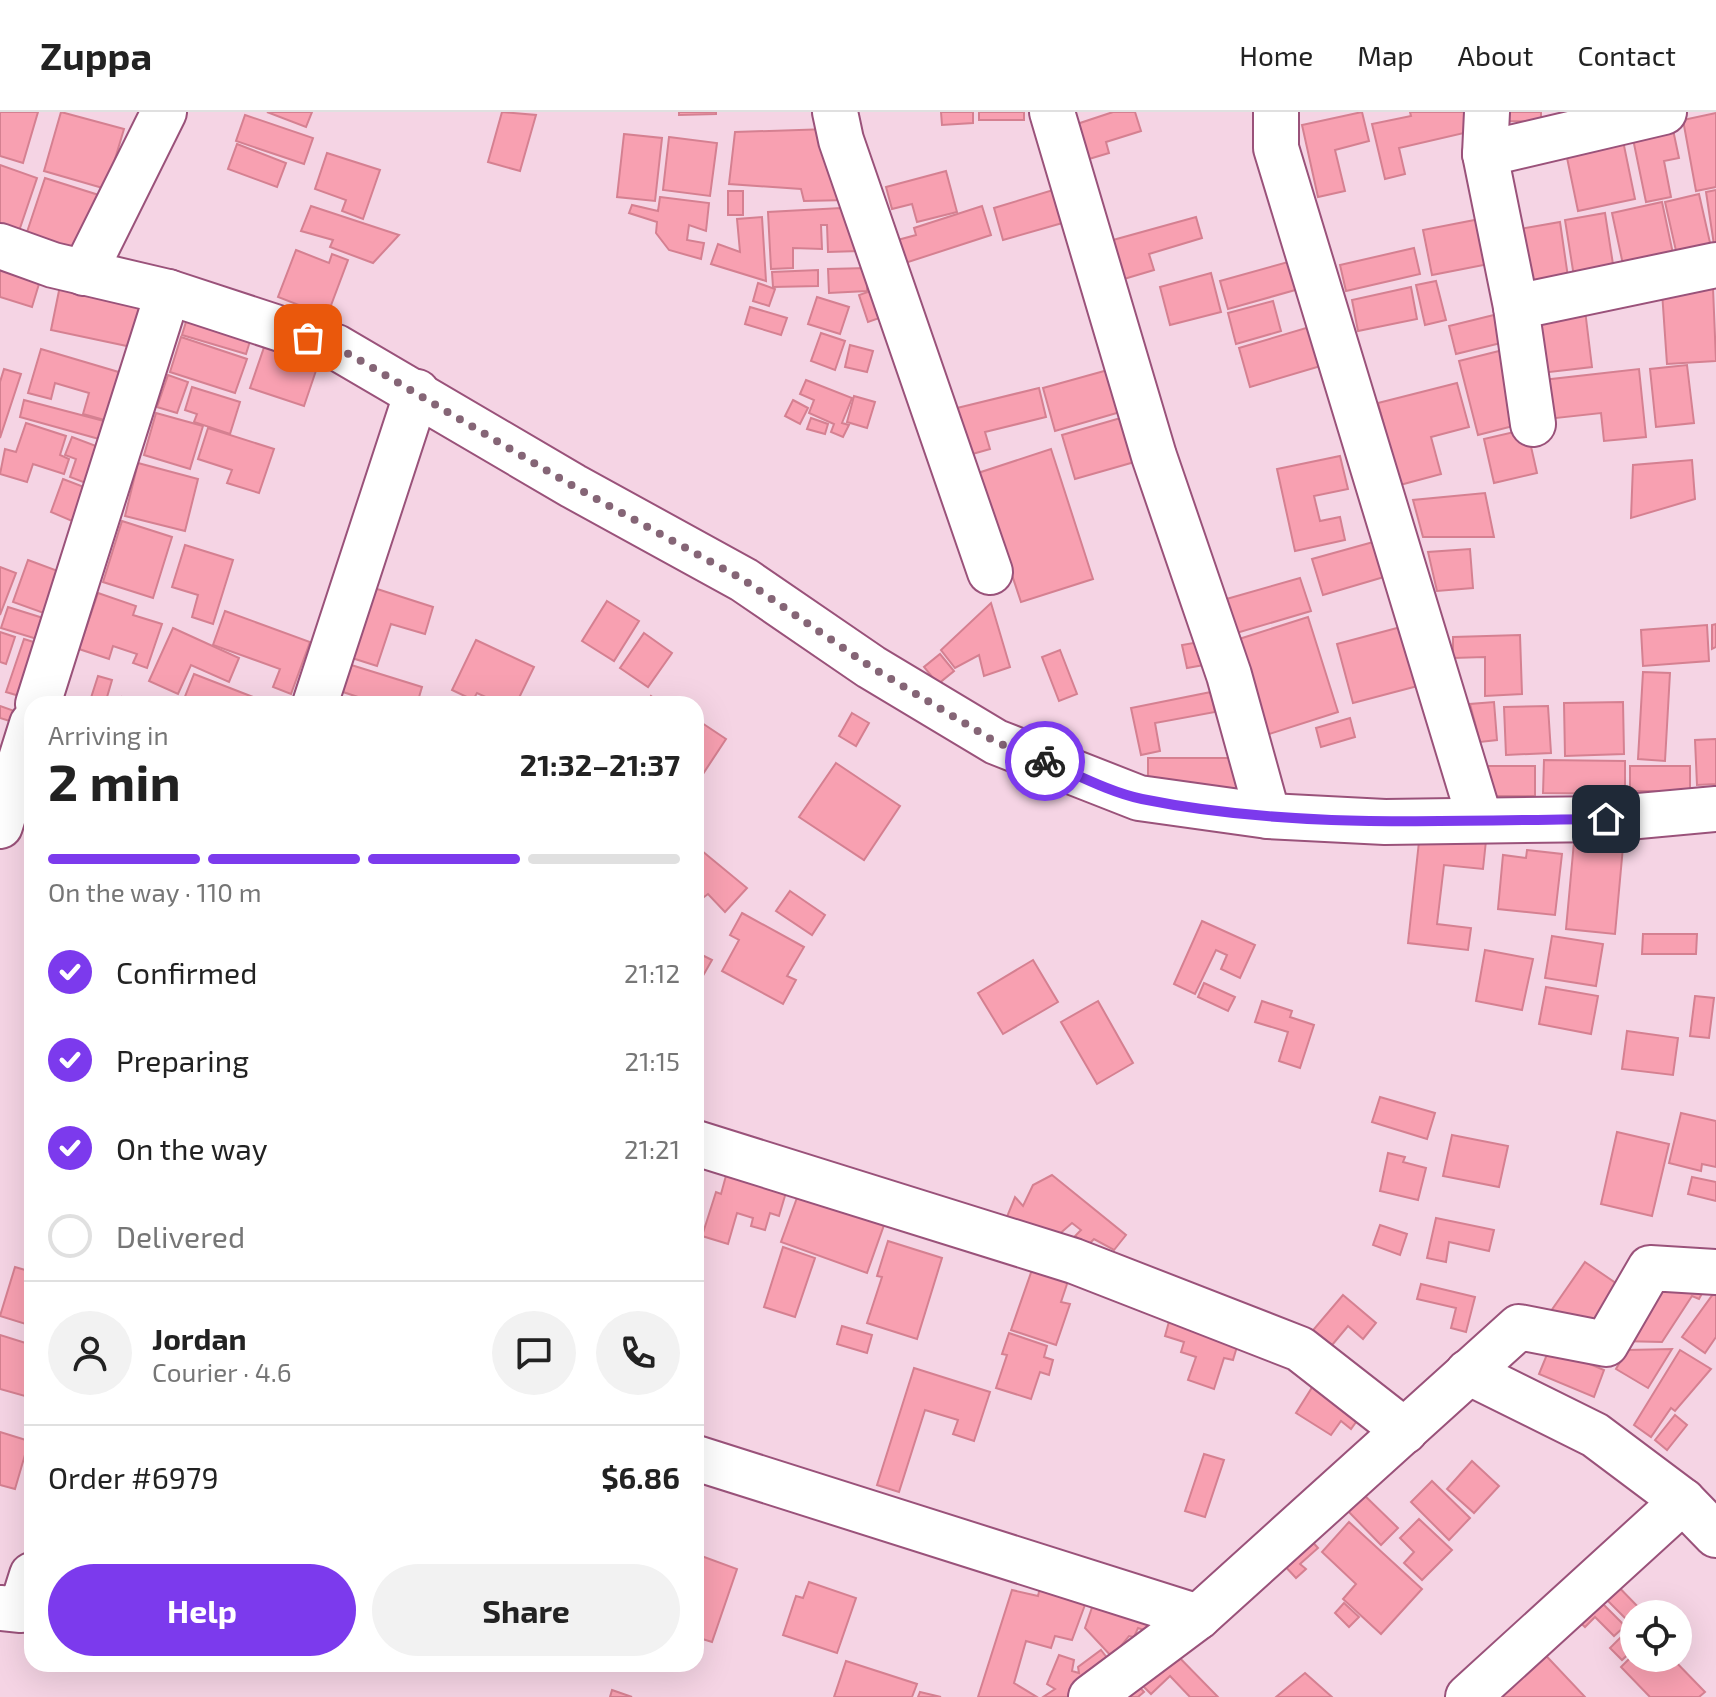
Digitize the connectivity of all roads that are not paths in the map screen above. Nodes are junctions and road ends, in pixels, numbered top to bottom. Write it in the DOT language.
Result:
graph roads {
  1 [pos="164,112"];
  2 [pos="835,112"];
  3 [pos="1052,112"];
  4 [pos="1276,112"];
  5 [pos="1664,112"];
  6 [pos="1486,133"];
  7 [pos="0,246"];
  8 [pos="1716,265"];
  9 [pos="84,273"];
  10 [pos="168,292"];
  11 [pos="1516,307"];
  12 [pos="417,392"];
  13 [pos="1533,424"];
  14 [pos="990,572"];
  15 [pos="41,696"];
  16 [pos="318,696"];
  17 [pos="24,750"];
  18 [pos="1716,809"];
  19 [pos="1268,816"];
  20 [pos="1480,820"];
  21 [pos="0,826"];
  22 [pos="704,1145"];
  23 [pos="1716,1272"];
  24 [pos="1468,1372"];
  25 [pos="1405,1431"];
  26 [pos="704,1461"];
  27 [pos="1683,1501"];
  28 [pos="1716,1535"];
  29 [pos="24,1600"];
  30 [pos="0,1608"];
  31 [pos="1198,1617"];
  32 [pos="1091,1697"];
  33 [pos="1468,1697"];
  1 -- 9 [label="street"];
  2 -- 14 [label="street"];
  3 -- 19 [label="street"];
  4 -- 20 [label="street"];
  5 -- 6 [label="street"];
  6 -- 11 [label="street"];
  7 -- 9 [label="street"];
  8 -- 11 [label="street"];
  9 -- 10 [label="street"];
  10 -- 12 [label="street"];
  10 -- 15 [label="street"];
  11 -- 13 [label="street"];
  12 -- 16 [label="street"];
  12 -- 19 [label="street"];
  17 -- 21 [label="street"];
  18 -- 20 [label="street"];
  19 -- 20 [label="street"];
  22 -- 25 [label="street"];
  23 -- 24 [label="street"];
  24 -- 25 [label="street"];
  24 -- 27 [label="street"];
  25 -- 31 [label="street"];
  26 -- 31 [label="street"];
  27 -- 28 [label="street"];
  27 -- 33 [label="street"];
  29 -- 30 [label="street"];
  31 -- 32 [label="street"];
}
